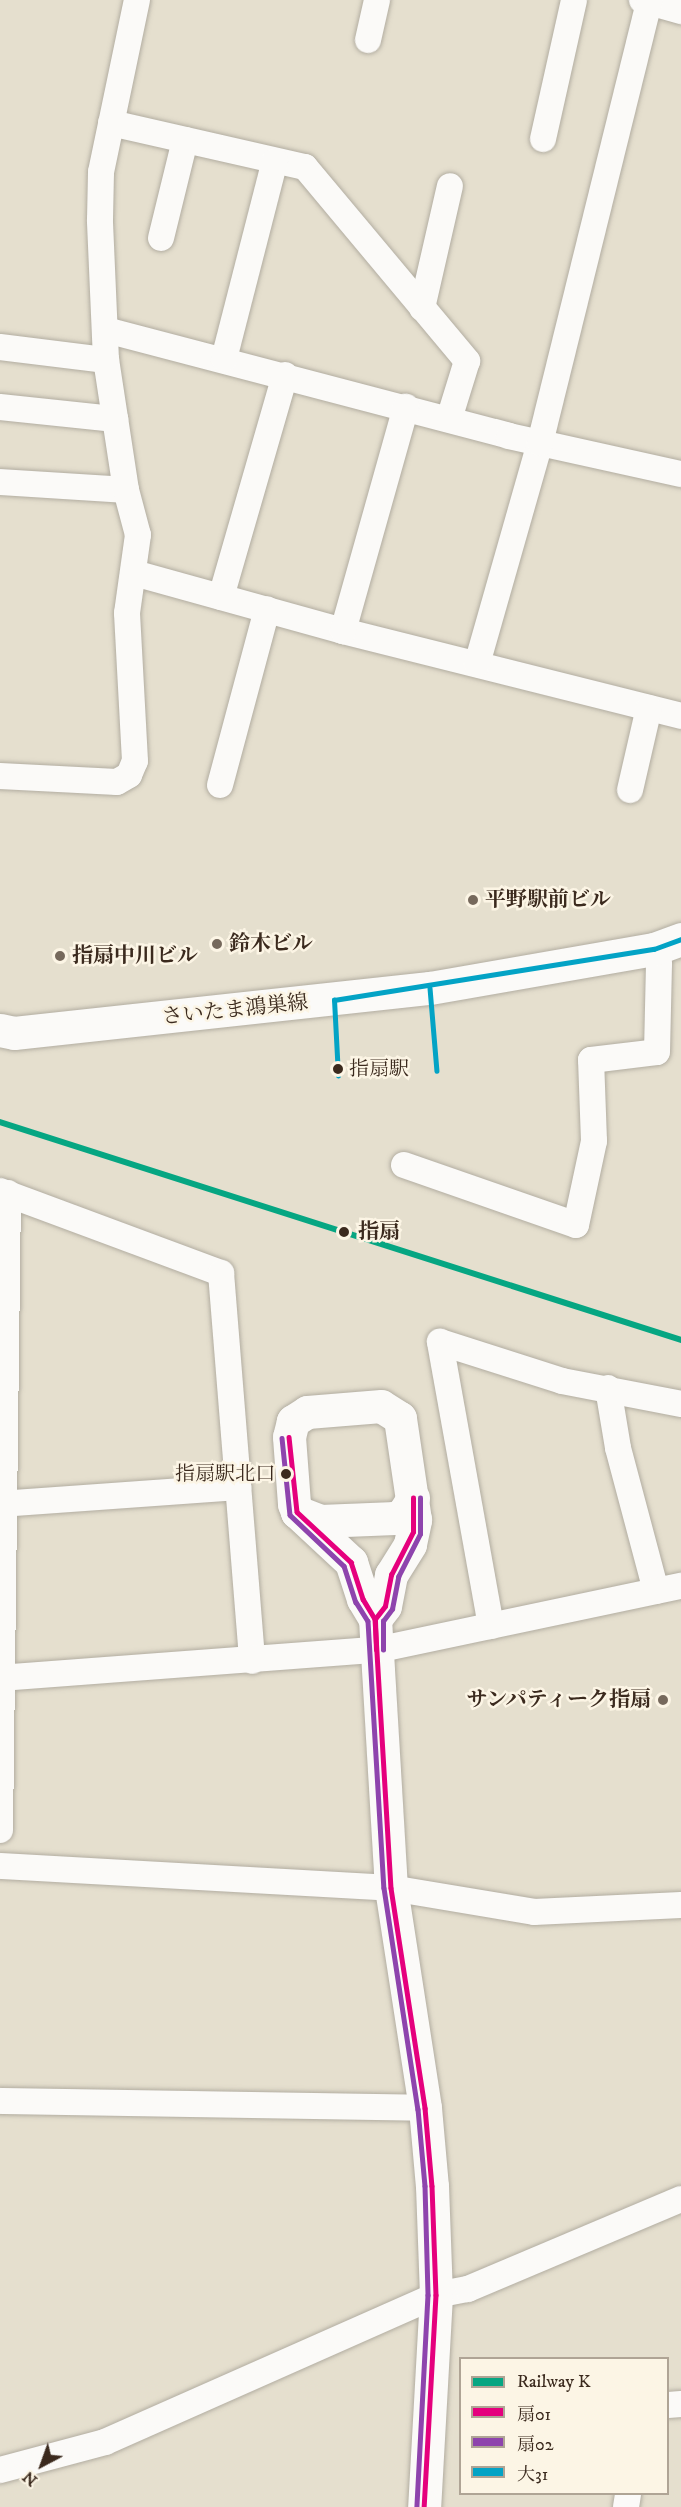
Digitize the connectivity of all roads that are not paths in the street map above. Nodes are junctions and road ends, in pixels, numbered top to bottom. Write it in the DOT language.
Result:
graph roads {
  1 [pos="137,0"];
  2 [pos="377,0"];
  3 [pos="574,0"];
  4 [pos="648,1"];
  5 [pos="681,11"];
  6 [pos="368,40"];
  7 [pos="111,123"];
  8 [pos="543,139"];
  9 [pos="185,140"];
  10 [pos="275,161"];
  11 [pos="450,186"];
  12 [pos="161,238"];
  13 [pos="422,308"];
  14 [pos="106,330"];
  15 [pos="0,347"];
  16 [pos="224,359"];
  17 [pos="106,360"];
  18 [pos="285,375"];
  19 [pos="0,407"];
  20 [pos="406,407"];
  21 [pos="115,419"];
  22 [pos="449,419"];
  23 [pos="540,443"];
  24 [pos="681,474"];
  25 [pos="0,482"];
  26 [pos="126,490"];
  27 [pos="134,573"];
  28 [pos="221,597"];
  29 [pos="267,609"];
  30 [pos="343,631"];
  31 [pos="477,664"];
  32 [pos="649,708"];
  33 [pos="681,716"];
  34 [pos="0,776"];
  35 [pos="220,785"];
  36 [pos="630,790"];
  37 [pos="668,944"];
  38 [pos="0,1030"];
  39 [pos="404,1165"];
  40 [pos="4,1192"];
  41 [pos="608,1389"];
  42 [pos="681,1404"];
  43 [pos="238,1487"];
  44 [pos="412,1498"];
  45 [pos="2,1504"];
  46 [pos="297,1512"];
  47 [pos="681,1586"];
  48 [pos="656,1591"];
  49 [pos="491,1626"];
  50 [pos="376,1635"];
  51 [pos="252,1661"];
  52 [pos="1,1678"];
  53 [pos="0,1830"];
  54 [pos="0,1866"];
  55 [pos="391,1887"];
  56 [pos="681,1905"];
  57 [pos="0,2101"];
  58 [pos="425,2108"];
  59 [pos="681,2199"];
  60 [pos="436,2295"];
  61 [pos="0,2470"];
  62 [pos="424,2507"];
  1 -- 7 [label="street"];
  2 -- 6 [label="street"];
  3 -- 8 [label="street"];
  4 -- 5 [label="street"];
  4 -- 23 [label="street"];
  7 -- 9 [label="street"];
  7 -- 14 [label="street"];
  9 -- 10 [label="street"];
  9 -- 12 [label="street"];
  10 -- 13 [label="street"];
  10 -- 16 [label="street"];
  11 -- 13 [label="street"];
  13 -- 22 [label="street"];
  14 -- 16 [label="street"];
  14 -- 17 [label="street"];
  15 -- 17 [label="street"];
  16 -- 18 [label="street"];
  17 -- 21 [label="street"];
  18 -- 20 [label="street"];
  18 -- 28 [label="street"];
  19 -- 21 [label="street"];
  20 -- 22 [label="street"];
  20 -- 30 [label="street"];
  21 -- 26 [label="street"];
  22 -- 23 [label="street"];
  23 -- 24 [label="street"];
  23 -- 31 [label="street"];
  25 -- 26 [label="street"];
  26 -- 27 [label="street"];
  27 -- 28 [label="street"];
  27 -- 34 [label="street"];
  28 -- 29 [label="street"];
  29 -- 30 [label="street"];
  29 -- 35 [label="street"];
  30 -- 31 [label="street"];
  31 -- 32 [label="street"];
  32 -- 33 [label="street"];
  32 -- 36 [label="street"];
  37 -- 38 [label="street, さいたま鴻巣線"];
  37 -- 39 [label="street"];
  40 -- 43 [label="street"];
  40 -- 45 [label="street"];
  41 -- 42 [label="street"];
  41 -- 48 [label="street"];
  41 -- 49 [label="street"];
  43 -- 45 [label="street"];
  43 -- 51 [label="street"];
  44 -- 46 [label="street"];
  44 -- 46 [label="street"];
  44 -- 50 [label="street"];
  45 -- 52 [label="street"];
  46 -- 50 [label="street"];
  47 -- 48 [label="street"];
  48 -- 49 [label="street"];
  49 -- 50 [label="street"];
  50 -- 51 [label="street"];
  50 -- 55 [label="street"];
  51 -- 52 [label="street"];
  52 -- 53 [label="street"];
  54 -- 55 [label="street"];
  55 -- 56 [label="street"];
  55 -- 58 [label="street"];
  57 -- 58 [label="street"];
  58 -- 60 [label="street"];
  59 -- 60 [label="street"];
  60 -- 61 [label="street"];
  60 -- 62 [label="street"];
}
